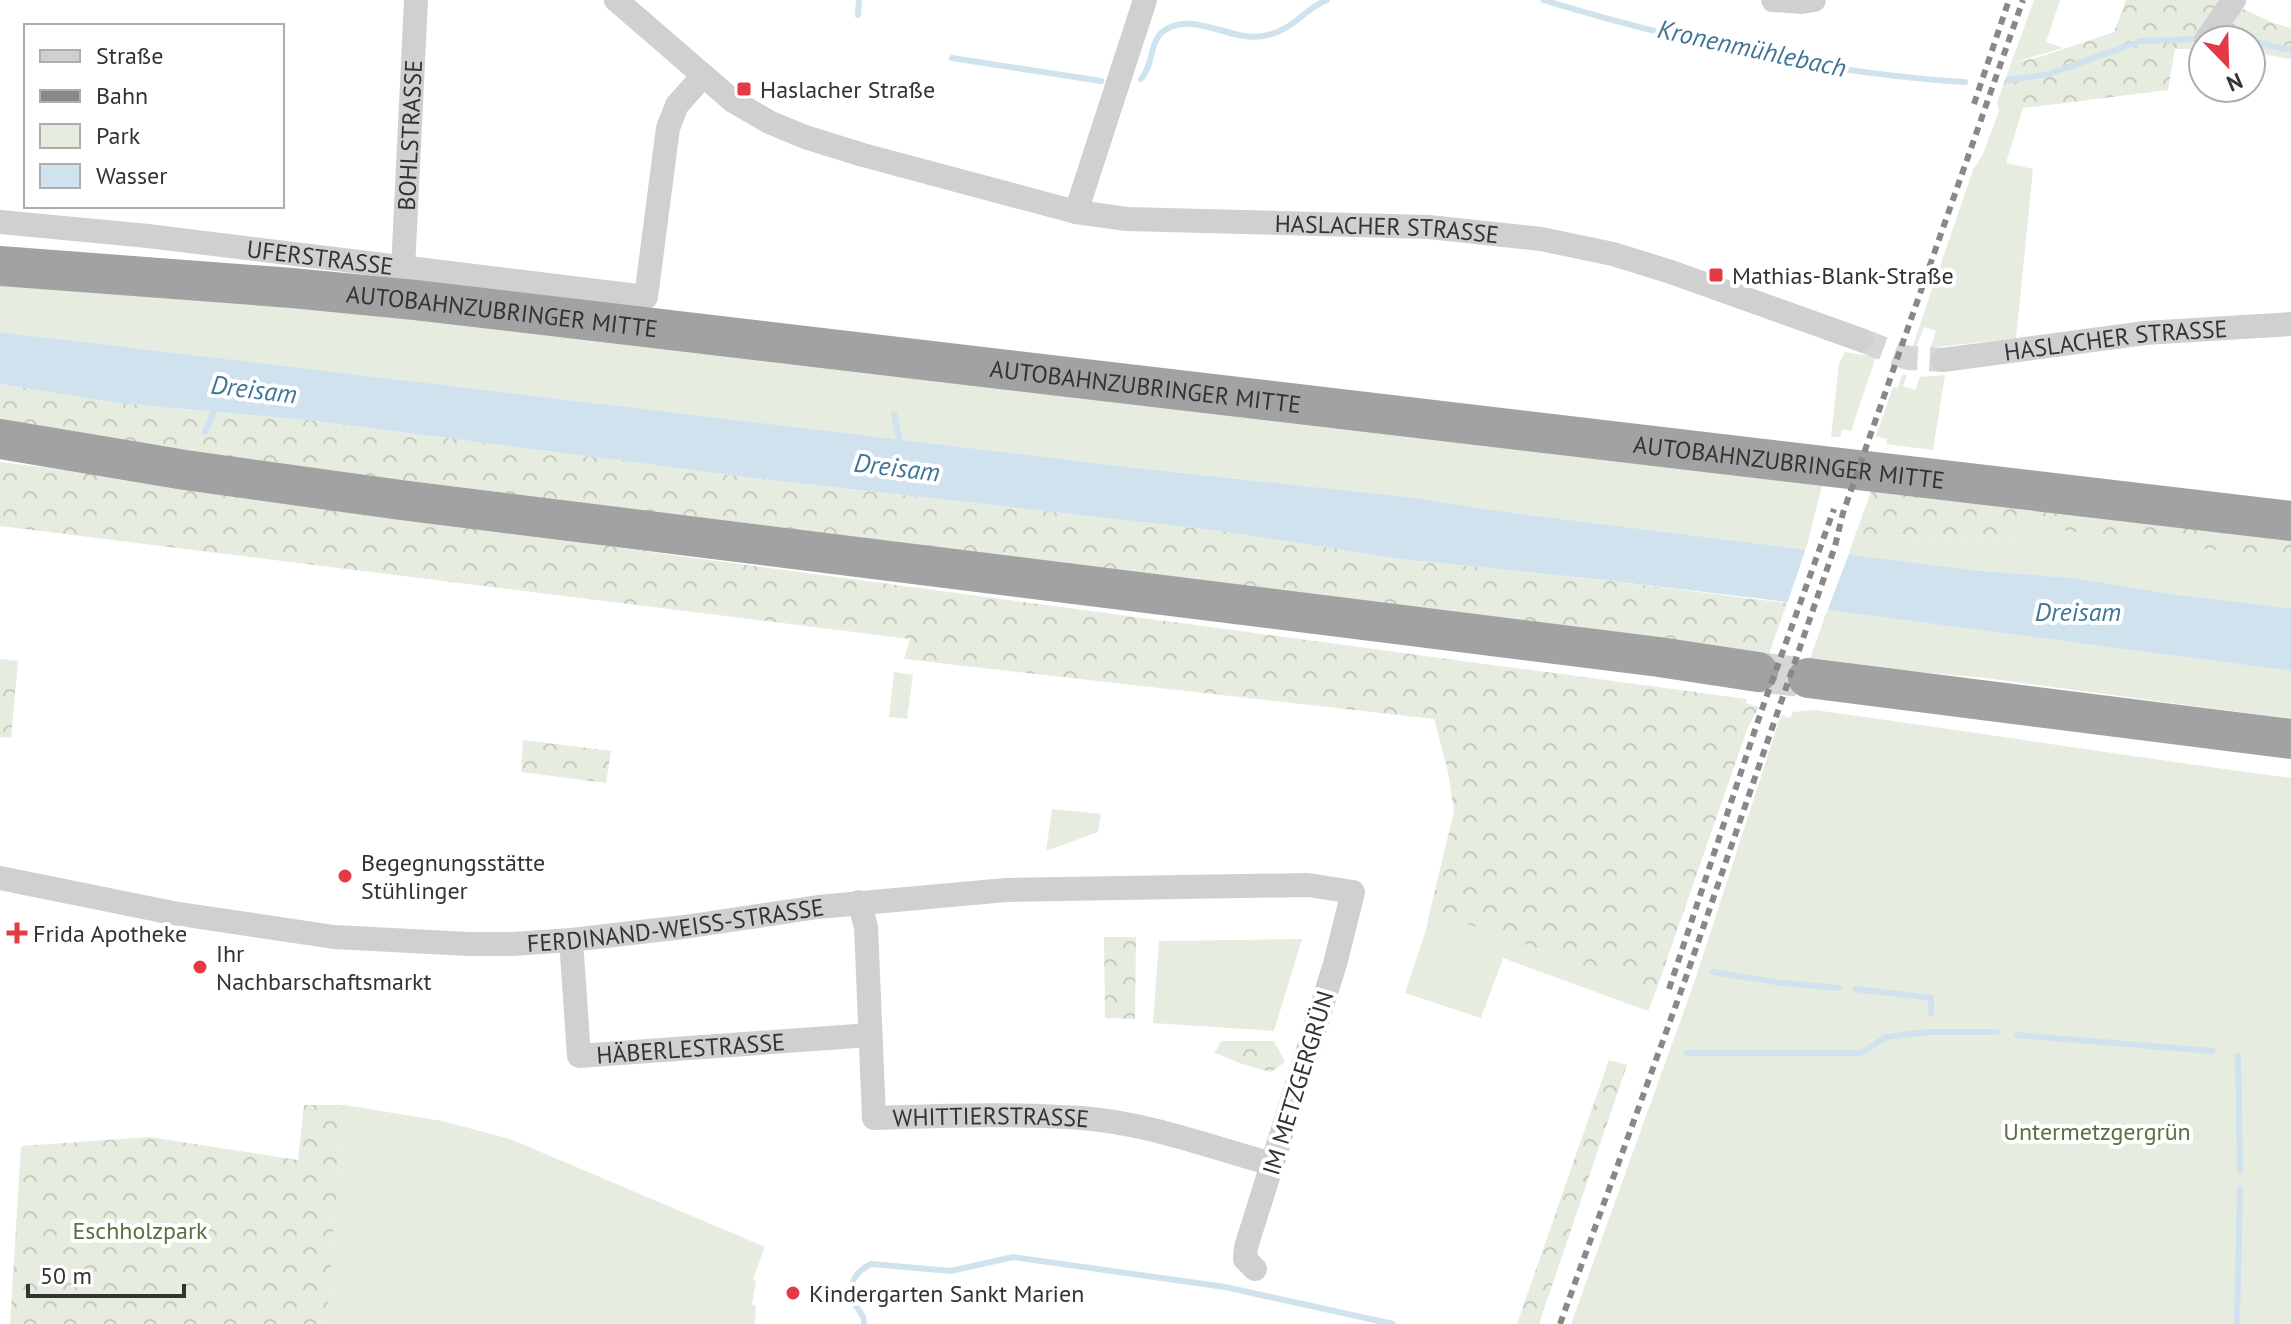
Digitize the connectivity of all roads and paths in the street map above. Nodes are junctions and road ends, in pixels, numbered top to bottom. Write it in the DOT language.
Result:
graph roads {
  1 [pos="416,0"];
  2 [pos="616,0"];
  3 [pos="1145,0"];
  4 [pos="1773,0"];
  5 [pos="1814,0"];
  6 [pos="2234,0"];
  7 [pos="2216,24"];
  8 [pos="703,76"];
  9 [pos="1076,212"];
  10 [pos="0,222"];
  11 [pos="0,256"];
  12 [pos="0,266"];
  13 [pos="43,268"];
  14 [pos="403,269"];
  15 [pos="2291,324"];
  16 [pos="1861,340"];
  17 [pos="1943,360"];
  18 [pos="0,439"];
  19 [pos="2291,521"];
  20 [pos="1758,672"];
  21 [pos="1808,678"];
  22 [pos="2291,739"];
  23 [pos="0,878"];
  24 [pos="1353,892"];
  25 [pos="859,902"];
  26 [pos="571,940"];
  27 [pos="870,1035"];
  28 [pos="1272,1164"];
  29 [pos="1255,1269"];
  1 -- 14 [label="street, BOHLSTRASSE"];
  2 -- 8 [label="street, HASLACHER STRASSE"];
  3 -- 9 [label="street"];
  4 -- 5 [label="street"];
  6 -- 7 [label="street"];
  8 -- 9 [label="street, HASLACHER STRASSE"];
  8 -- 14 [label="street, UFERSTRASSE"];
  9 -- 16 [label="street, HASLACHER STRASSE"];
  10 -- 14 [label="street, UFERSTRASSE"];
  11 -- 13 [label="highway"];
  12 -- 13 [label="highway, AUTOBAHNZUBRINGER MITTE"];
  13 -- 19 [label="highway, AUTOBAHNZUBRINGER MITTE"];
  15 -- 17 [label="street, HASLACHER STRASSE"];
  18 -- 20 [label="highway"];
  21 -- 22 [label="highway"];
  23 -- 26 [label="street, FERDINAND-WEISS-STRASSE"];
  24 -- 25 [label="street, FERDINAND-WEISS-STRASSE"];
  24 -- 28 [label="street, IM METZGERGRÜN"];
  25 -- 26 [label="street, FERDINAND-WEISS-STRASSE"];
  25 -- 27 [label="street, WHITTIERSTRASSE"];
  26 -- 27 [label="street, HÄBERLESTRASSE"];
  27 -- 28 [label="street, WHITTIERSTRASSE"];
  28 -- 29 [label="street, IM METZGERGRÜN"];
}
